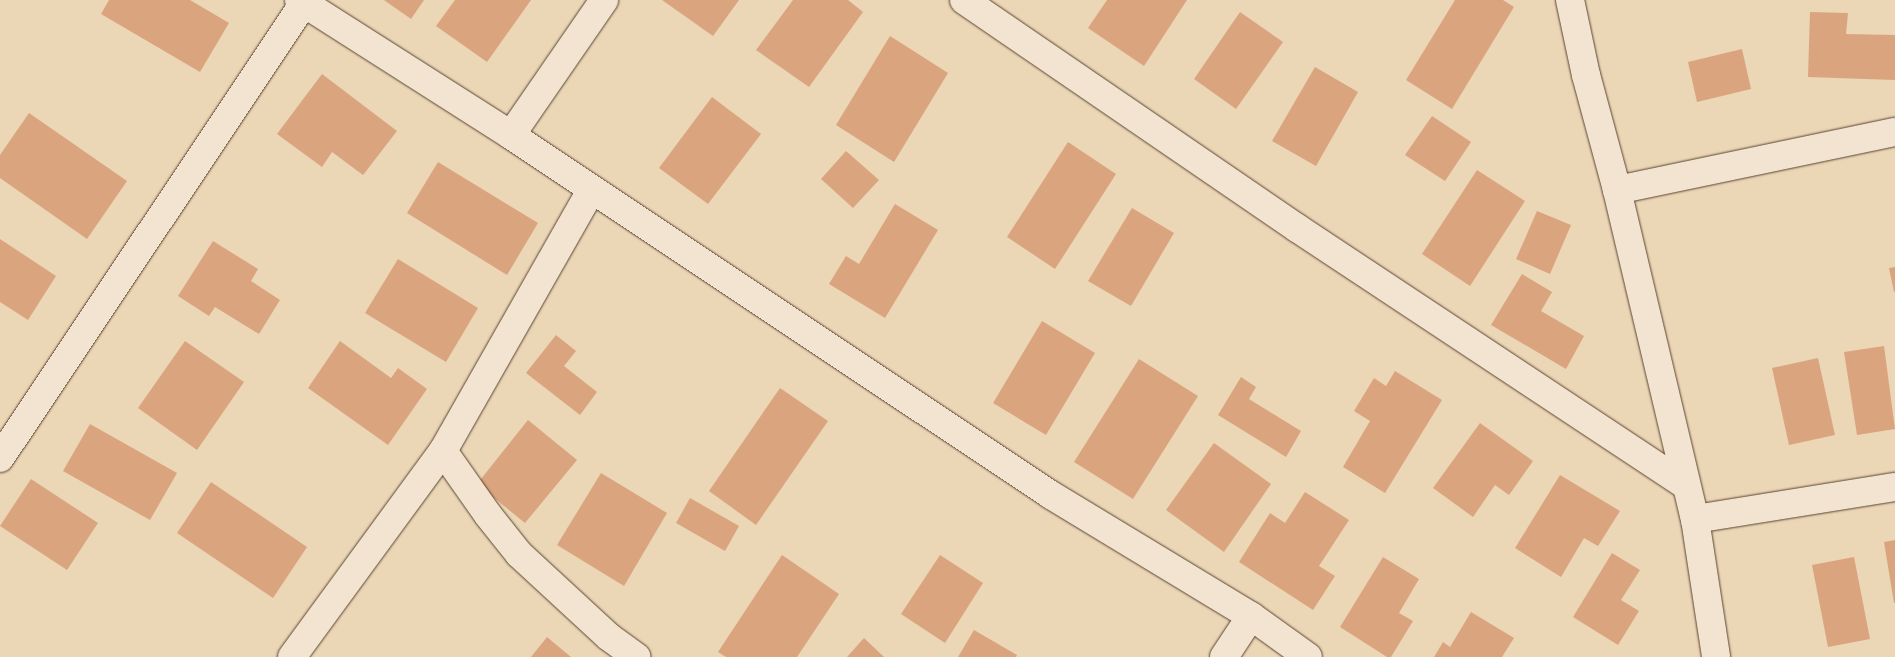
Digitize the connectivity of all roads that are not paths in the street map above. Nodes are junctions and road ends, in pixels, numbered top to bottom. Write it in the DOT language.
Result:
graph roads {
  1 [pos="604,0"];
  2 [pos="964,0"];
  3 [pos="1570,0"];
  4 [pos="302,1"];
  5 [pos="1895,132"];
  6 [pos="511,135"];
  7 [pos="592,189"];
  8 [pos="1617,190"];
  9 [pos="443,451"];
  10 [pos="0,458"];
  11 [pos="1686,485"];
  12 [pos="1895,487"];
  13 [pos="1695,519"];
  14 [pos="1251,616"];
  15 [pos="292,657"];
  16 [pos="637,657"];
  17 [pos="1224,657"];
  18 [pos="1308,657"];
  19 [pos="1716,657"];
  1 -- 6 [label="street"];
  2 -- 11 [label="street"];
  3 -- 8 [label="street"];
  4 -- 6 [label="street"];
  4 -- 10 [label="street"];
  5 -- 8 [label="street"];
  6 -- 7 [label="street"];
  7 -- 9 [label="street"];
  7 -- 14 [label="street"];
  8 -- 11 [label="street"];
  9 -- 15 [label="street"];
  9 -- 16 [label="street"];
  11 -- 13 [label="street"];
  12 -- 13 [label="street"];
  13 -- 19 [label="street"];
  14 -- 17 [label="street"];
  14 -- 18 [label="street"];
}
